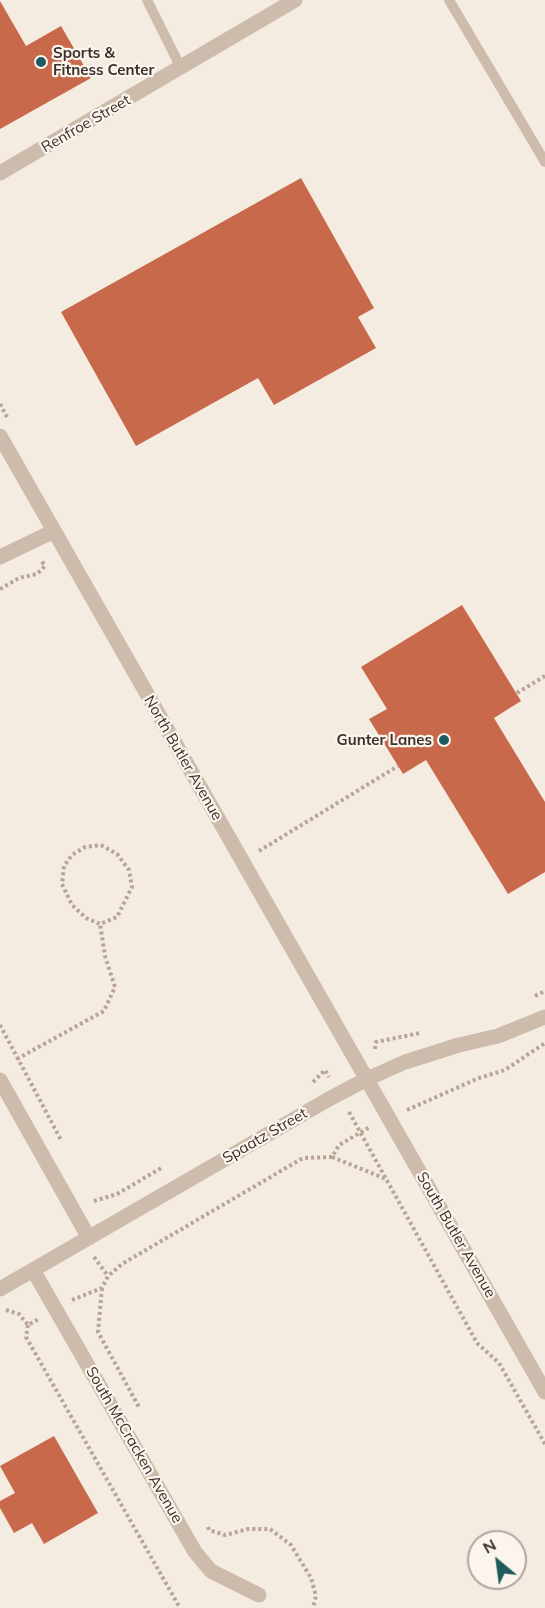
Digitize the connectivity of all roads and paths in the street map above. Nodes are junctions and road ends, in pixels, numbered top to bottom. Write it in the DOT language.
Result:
graph roads {
  1 [pos="147,0"];
  2 [pos="296,0"];
  3 [pos="449,0"];
  4 [pos="181,68"];
  5 [pos="545,162"];
  6 [pos="0,173"];
  7 [pos="0,404"];
  8 [pos="12,425"];
  9 [pos="0,436"];
  10 [pos="54,531"];
  11 [pos="32,542"];
  12 [pos="0,557"];
  13 [pos="0,589"];
  14 [pos="545,676"];
  15 [pos="517,693"];
  16 [pos="398,766"];
  17 [pos="254,854"];
  18 [pos="100,924"];
  19 [pos="545,1017"];
  20 [pos="545,1043"];
  21 [pos="8,1064"];
  22 [pos="367,1079"];
  23 [pos="0,1080"];
  24 [pos="303,1088"];
  25 [pos="339,1094"];
  26 [pos="389,1118"];
  27 [pos="361,1132"];
  28 [pos="332,1156"];
  29 [pos="168,1164"];
  30 [pos="387,1180"];
  31 [pos="94,1201"];
  32 [pos="89,1238"];
  33 [pos="33,1270"];
  34 [pos="102,1288"];
  35 [pos="0,1289"];
  36 [pos="56,1310"];
  37 [pos="0,1311"];
  38 [pos="28,1325"];
  39 [pos="545,1392"];
  40 [pos="146,1418"];
  41 [pos="545,1444"];
  42 [pos="203,1520"];
  43 [pos="259,1595"];
  44 [pos="180,1608"];
  45 [pos="313,1608"];
  1 -- 4 [label="lane"];
  2 -- 4 [label="street, Renfroe Street"];
  3 -- 5 [label="lane"];
  4 -- 6 [label="street, Renfroe Street"];
  7 -- 8 [label="path"];
  9 -- 10 [label="street, North Butler Avenue"];
  10 -- 11 [label="street"];
  10 -- 22 [label="street, North Butler Avenue"];
  11 -- 12 [label="street"];
  11 -- 13 [label="path"];
  14 -- 15 [label="path"];
  16 -- 17 [label="path"];
  18 -- 18 [label="path"];
  18 -- 21 [label="path"];
  19 -- 22 [label="street, Spaatz Street"];
  20 -- 26 [label="path"];
  22 -- 25 [label="street, Spaatz Street"];
  22 -- 26 [label="street, South Butler Avenue"];
  23 -- 32 [label="street"];
  24 -- 25 [label="path"];
  25 -- 27 [label="path"];
  25 -- 32 [label="street, Spaatz Street"];
  26 -- 27 [label="path"];
  26 -- 39 [label="street, South Butler Avenue"];
  27 -- 28 [label="path"];
  27 -- 30 [label="path"];
  28 -- 30 [label="path"];
  28 -- 34 [label="path"];
  29 -- 31 [label="path"];
  30 -- 41 [label="path"];
  32 -- 33 [label="street, Spaatz Street"];
  33 -- 35 [label="street, Spaatz Street"];
  33 -- 36 [label="street, South McCracken Avenue"];
  34 -- 36 [label="path"];
  34 -- 40 [label="path"];
  36 -- 38 [label="path"];
  36 -- 43 [label="street, South McCracken Avenue"];
  37 -- 38 [label="path"];
  38 -- 44 [label="path"];
  42 -- 45 [label="path"];
}
